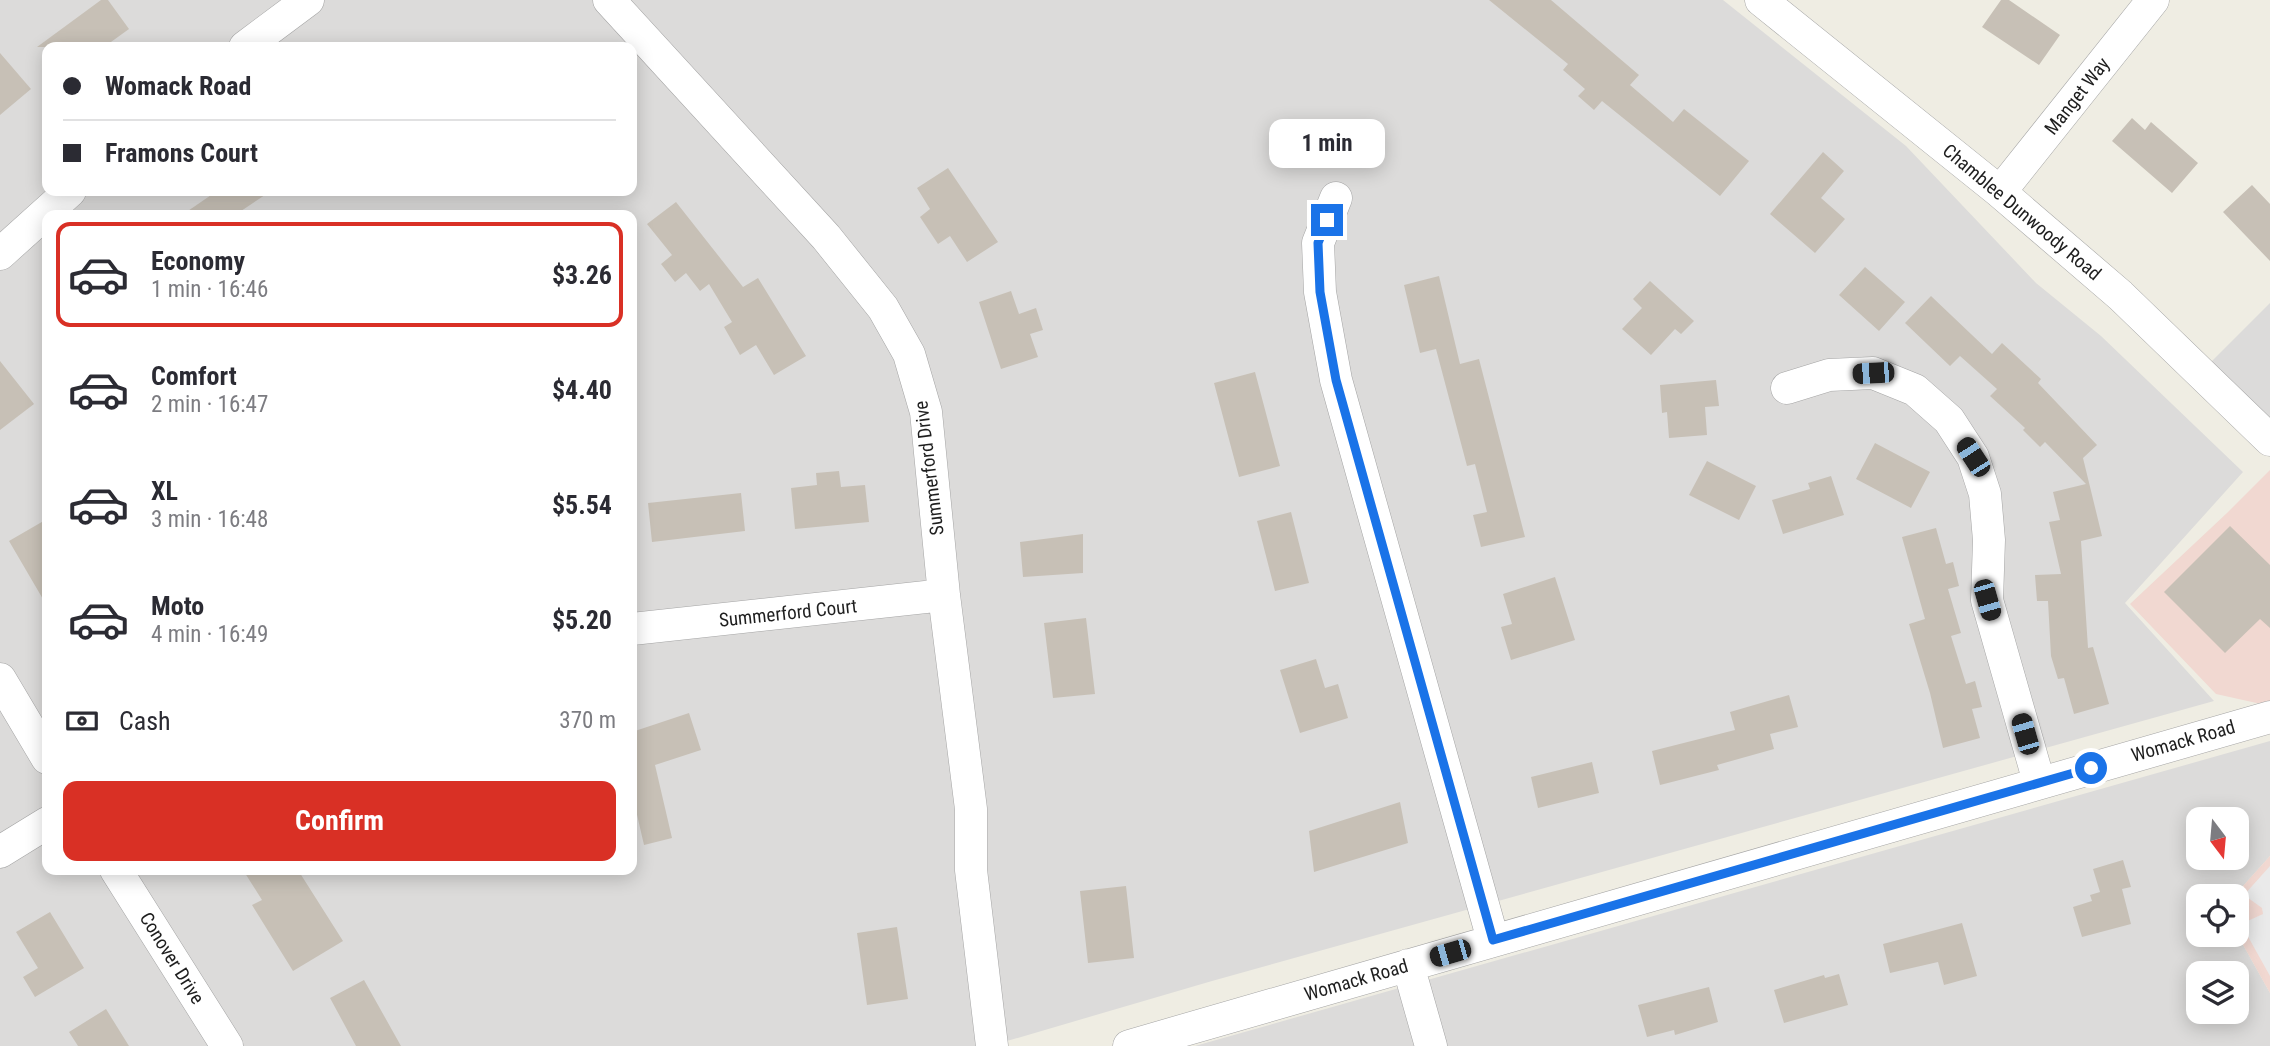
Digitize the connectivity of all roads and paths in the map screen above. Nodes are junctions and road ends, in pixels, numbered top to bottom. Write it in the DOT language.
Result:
graph roads {
  1 [pos="308,0"];
  2 [pos="608,0"];
  3 [pos="1761,0"];
  4 [pos="2154,0"];
  5 [pos="252,42"];
  6 [pos="2000,192"];
  7 [pos="64,196"];
  8 [pos="1336,198"];
  9 [pos="49,210"];
  10 [pos="42,216"];
  11 [pos="0,254"];
  12 [pos="1787,388"];
  13 [pos="2270,440"];
  14 [pos="944,595"];
  15 [pos="637,628"];
  16 [pos="0,679"];
  17 [pos="2270,717"];
  18 [pos="42,750"];
  19 [pos="2039,782"];
  20 [pos="42,826"];
  21 [pos="0,852"];
  22 [pos="119,875"];
  23 [pos="1493,940"];
  24 [pos="1408,965"];
  25 [pos="227,1046"];
  26 [pos="992,1046"];
  27 [pos="1129,1046"];
  28 [pos="1431,1046"];
  1 -- 5 [label="street"];
  2 -- 14 [label="street, Summerford Drive"];
  3 -- 6 [label="street, Chamblee Dunwoody Road"];
  4 -- 6 [label="street, Manget Way"];
  6 -- 13 [label="street, Chamblee Dunwoody Road"];
  7 -- 9 [label="street"];
  8 -- 23 [label="street"];
  10 -- 11 [label="street"];
  12 -- 19 [label="street"];
  14 -- 15 [label="street, Summerford Court"];
  14 -- 26 [label="street, Summerford Drive"];
  16 -- 18 [label="street"];
  17 -- 19 [label="street, Womack Road"];
  19 -- 23 [label="street, Womack Road"];
  20 -- 21 [label="street"];
  22 -- 25 [label="street, Conover Drive"];
  23 -- 24 [label="street, Womack Road"];
  24 -- 27 [label="street, Womack Road"];
  24 -- 28 [label="street"];
}
